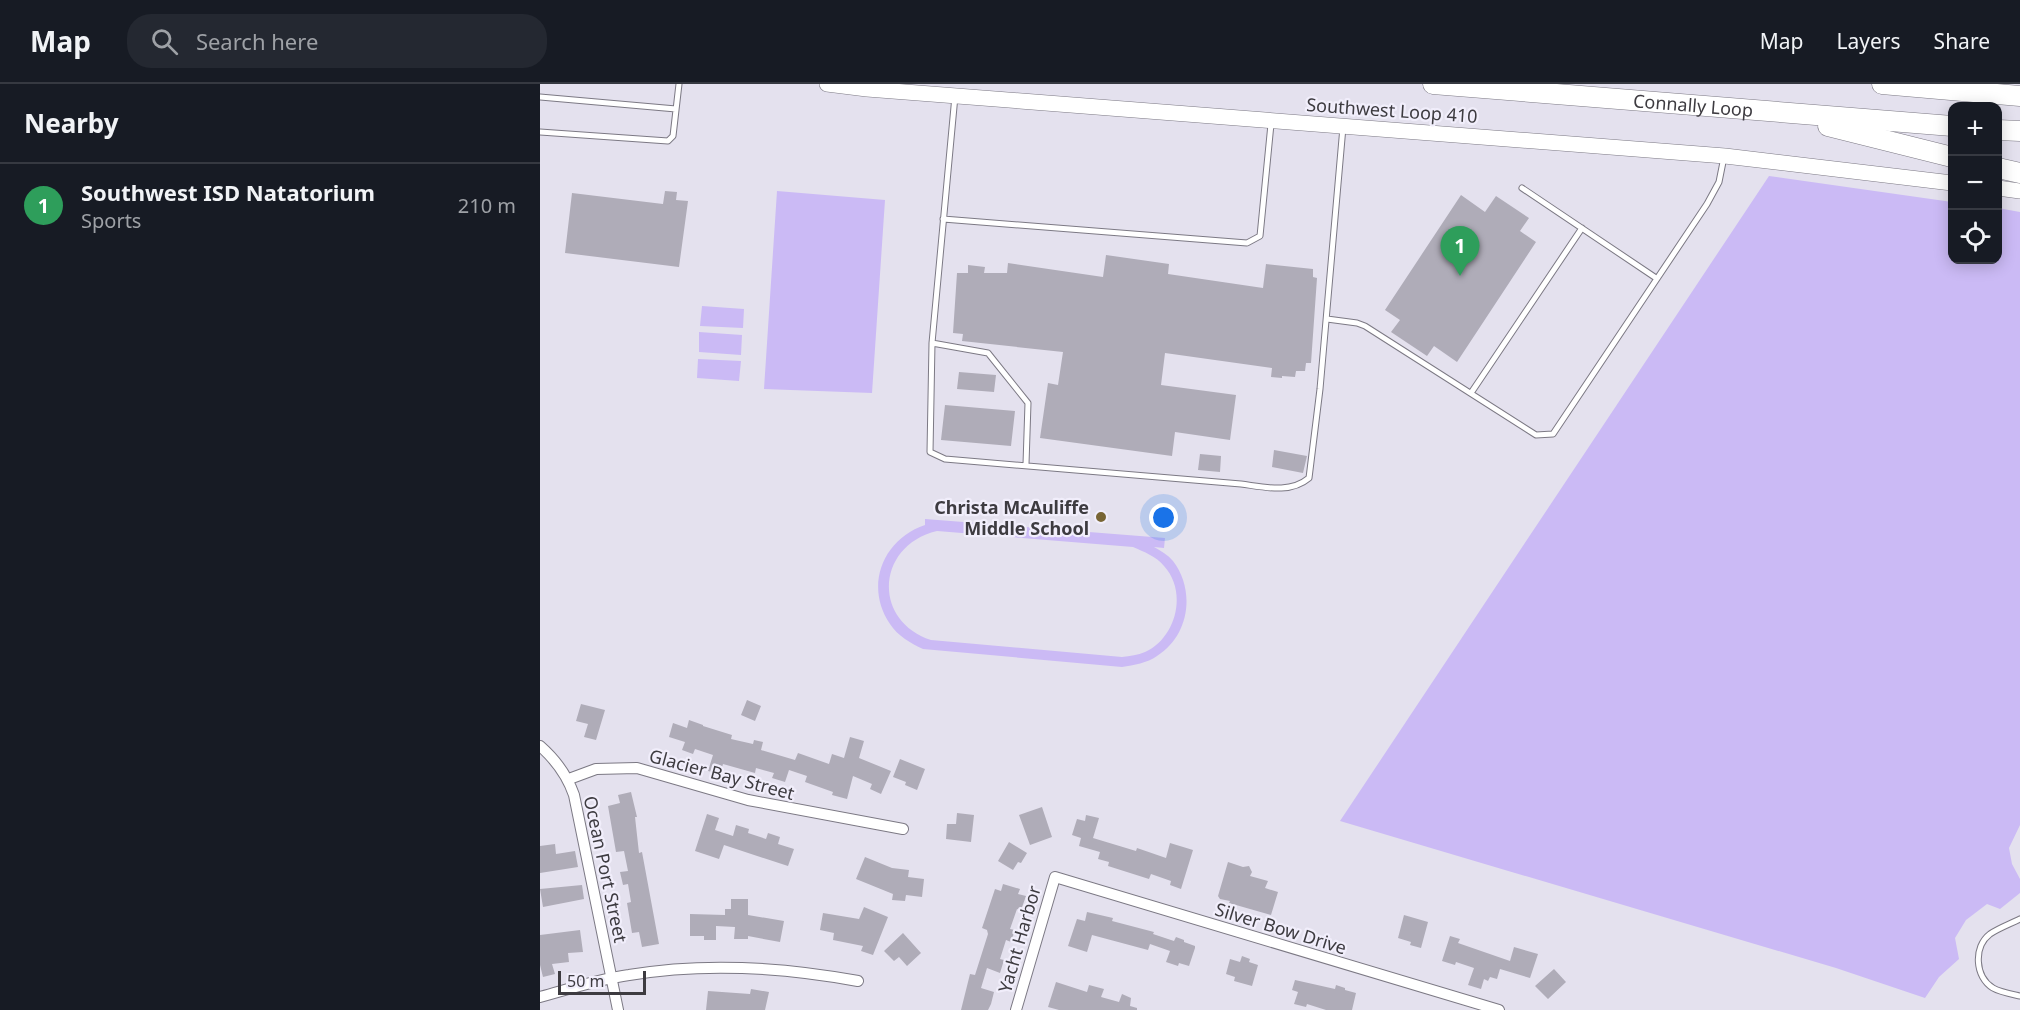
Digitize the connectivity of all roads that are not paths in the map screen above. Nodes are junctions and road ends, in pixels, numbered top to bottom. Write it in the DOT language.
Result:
graph roads {
  1 [pos="679,84"];
  2 [pos="827,84"];
  3 [pos="1433,84"];
  4 [pos="1882,84"];
  5 [pos="1982,84"];
  6 [pos="2020,90"];
  7 [pos="954,94"];
  8 [pos="2020,96"];
  9 [pos="540,97"];
  10 [pos="676,109"];
  11 [pos="1773,112"];
  12 [pos="1271,120"];
  13 [pos="1344,126"];
  14 [pos="1948,126"];
  15 [pos="2002,130"];
  16 [pos="2020,131"];
  17 [pos="540,132"];
  18 [pos="1725,156"];
  19 [pos="1949,156"];
  20 [pos="2002,169"];
  21 [pos="2020,173"];
  22 [pos="1948,182"];
  23 [pos="1522,188"];
  24 [pos="2002,189"];
  25 [pos="2020,191"];
  26 [pos="943,219"];
  27 [pos="1582,228"];
  28 [pos="1656,278"];
  29 [pos="1327,319"];
  30 [pos="932,343"];
  31 [pos="1471,393"];
  32 [pos="1026,464"];
  33 [pos="540,746"];
  34 [pos="569,779"];
  35 [pos="903,829"];
  36 [pos="1054,877"];
  37 [pos="2020,918"];
  38 [pos="612,979"];
  39 [pos="858,981"];
  40 [pos="2020,996"];
  41 [pos="540,997"];
  42 [pos="618,1010"];
  43 [pos="1016,1010"];
  44 [pos="1499,1010"];
  1 -- 10 [label="lane"];
  2 -- 7 [label="main road, Southwest Loop 410"];
  3 -- 11 [label="highway, Connally Loop"];
  4 -- 8 [label="highway"];
  5 -- 6 [label="highway"];
  7 -- 12 [label="main road, Southwest Loop 410"];
  7 -- 26 [label="lane"];
  9 -- 10 [label="lane"];
  10 -- 17 [label="lane"];
  11 -- 14 [label="highway, Connally Loop"];
  11 -- 19 [label="highway"];
  12 -- 13 [label="main road, Southwest Loop 410"];
  12 -- 26 [label="lane"];
  13 -- 18 [label="main road, Southwest Loop 410"];
  13 -- 29 [label="lane"];
  15 -- 16 [label="highway"];
  18 -- 22 [label="main road, Southwest Loop 410"];
  18 -- 28 [label="lane"];
  20 -- 21 [label="highway"];
  23 -- 27 [label="lane"];
  24 -- 25 [label="main road"];
  26 -- 30 [label="lane"];
  27 -- 28 [label="lane"];
  27 -- 31 [label="lane"];
  28 -- 31 [label="lane"];
  29 -- 31 [label="lane"];
  29 -- 32 [label="lane"];
  30 -- 32 [label="lane"];
  30 -- 32 [label="lane"];
  33 -- 34 [label="street, Ocean Port Street"];
  34 -- 35 [label="street, Glacier Bay Street"];
  34 -- 38 [label="street, Ocean Port Street"];
  36 -- 43 [label="street, Yacht Harbor"];
  36 -- 44 [label="street, Silver Bow Drive"];
  37 -- 40 [label="lane"];
  38 -- 39 [label="street"];
  38 -- 41 [label="street"];
  38 -- 42 [label="street, Ocean Port Street"];
}
